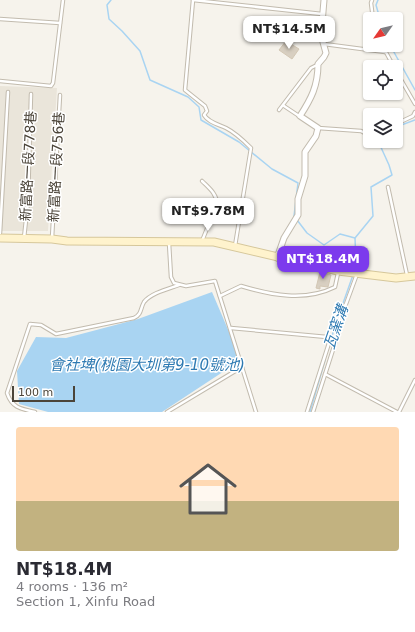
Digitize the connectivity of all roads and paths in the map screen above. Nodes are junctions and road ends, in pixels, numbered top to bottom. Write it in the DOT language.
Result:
graph roads {
  1 [pos="63,0"];
  2 [pos="193,0"];
  3 [pos="324,0"];
  4 [pos="372,0"];
  5 [pos="372,12"];
  6 [pos="323,14"];
  7 [pos="0,19"];
  8 [pos="60,23"];
  9 [pos="322,44"];
  10 [pos="363,49"];
  11 [pos="385,52"];
  12 [pos="390,60"];
  13 [pos="318,64"];
  14 [pos="0,81"];
  15 [pos="403,83"];
  16 [pos="8,92"];
  17 [pos="31,94"];
  18 [pos="60,95"];
  19 [pos="415,104"];
  20 [pos="284,106"];
  21 [pos="279,110"];
  22 [pos="415,112"];
  23 [pos="300,116"];
  24 [pos="403,121"];
  25 [pos="318,128"];
  26 [pos="363,132"];
  27 [pos="202,181"];
  28 [pos="388,187"];
  29 [pos="0,233"];
  30 [pos="0,238"];
  31 [pos="24,238"];
  32 [pos="52,239"];
  33 [pos="169,241"];
  34 [pos="202,242"];
  35 [pos="235,246"];
  36 [pos="277,258"];
  37 [pos="338,271"];
  38 [pos="357,274"];
  39 [pos="415,276"];
  40 [pos="407,278"];
  41 [pos="179,285"];
  42 [pos="220,296"];
  43 [pos="230,328"];
  44 [pos="329,343"];
  45 [pos="334,345"];
  46 [pos="242,367"];
  47 [pos="325,374"];
  48 [pos="415,380"];
  49 [pos="35,412"];
  50 [pos="167,412"];
  51 [pos="256,412"];
  52 [pos="307,412"];
  53 [pos="312,412"];
  54 [pos="398,412"];
  1 -- 8 [label="lane"];
  2 -- 6 [label="lane"];
  2 -- 35 [label="lane"];
  3 -- 6 [label="street"];
  4 -- 5 [label="lane"];
  6 -- 9 [label="street"];
  7 -- 8 [label="lane"];
  8 -- 14 [label="lane"];
  9 -- 10 [label="lane"];
  9 -- 13 [label="street"];
  11 -- 12 [label="lane"];
  13 -- 20 [label="lane"];
  13 -- 23 [label="street"];
  15 -- 19 [label="lane"];
  16 -- 29 [label="lane"];
  17 -- 31 [label="lane, 新富路一段778巷"];
  18 -- 32 [label="lane, 新富路一段756巷"];
  20 -- 21 [label="lane"];
  20 -- 23 [label="lane"];
  22 -- 24 [label="lane"];
  23 -- 25 [label="street"];
  25 -- 26 [label="lane"];
  25 -- 36 [label="street"];
  27 -- 34 [label="lane"];
  28 -- 40 [label="lane"];
  30 -- 31 [label="street"];
  31 -- 32 [label="street"];
  32 -- 33 [label="street"];
  33 -- 34 [label="street"];
  33 -- 41 [label="lane"];
  34 -- 35 [label="street"];
  35 -- 36 [label="street"];
  36 -- 37 [label="street"];
  37 -- 38 [label="street"];
  37 -- 42 [label="lane"];
  38 -- 40 [label="street"];
  38 -- 45 [label="lane"];
  39 -- 40 [label="street"];
  41 -- 42 [label="lane"];
  41 -- 49 [label="lane"];
  42 -- 43 [label="lane"];
  43 -- 44 [label="lane"];
  43 -- 46 [label="lane"];
  44 -- 45 [label="lane"];
  44 -- 52 [label="lane"];
  45 -- 47 [label="lane"];
  46 -- 50 [label="lane"];
  46 -- 51 [label="lane"];
  47 -- 53 [label="lane"];
  47 -- 54 [label="lane"];
  48 -- 54 [label="lane"];
}
